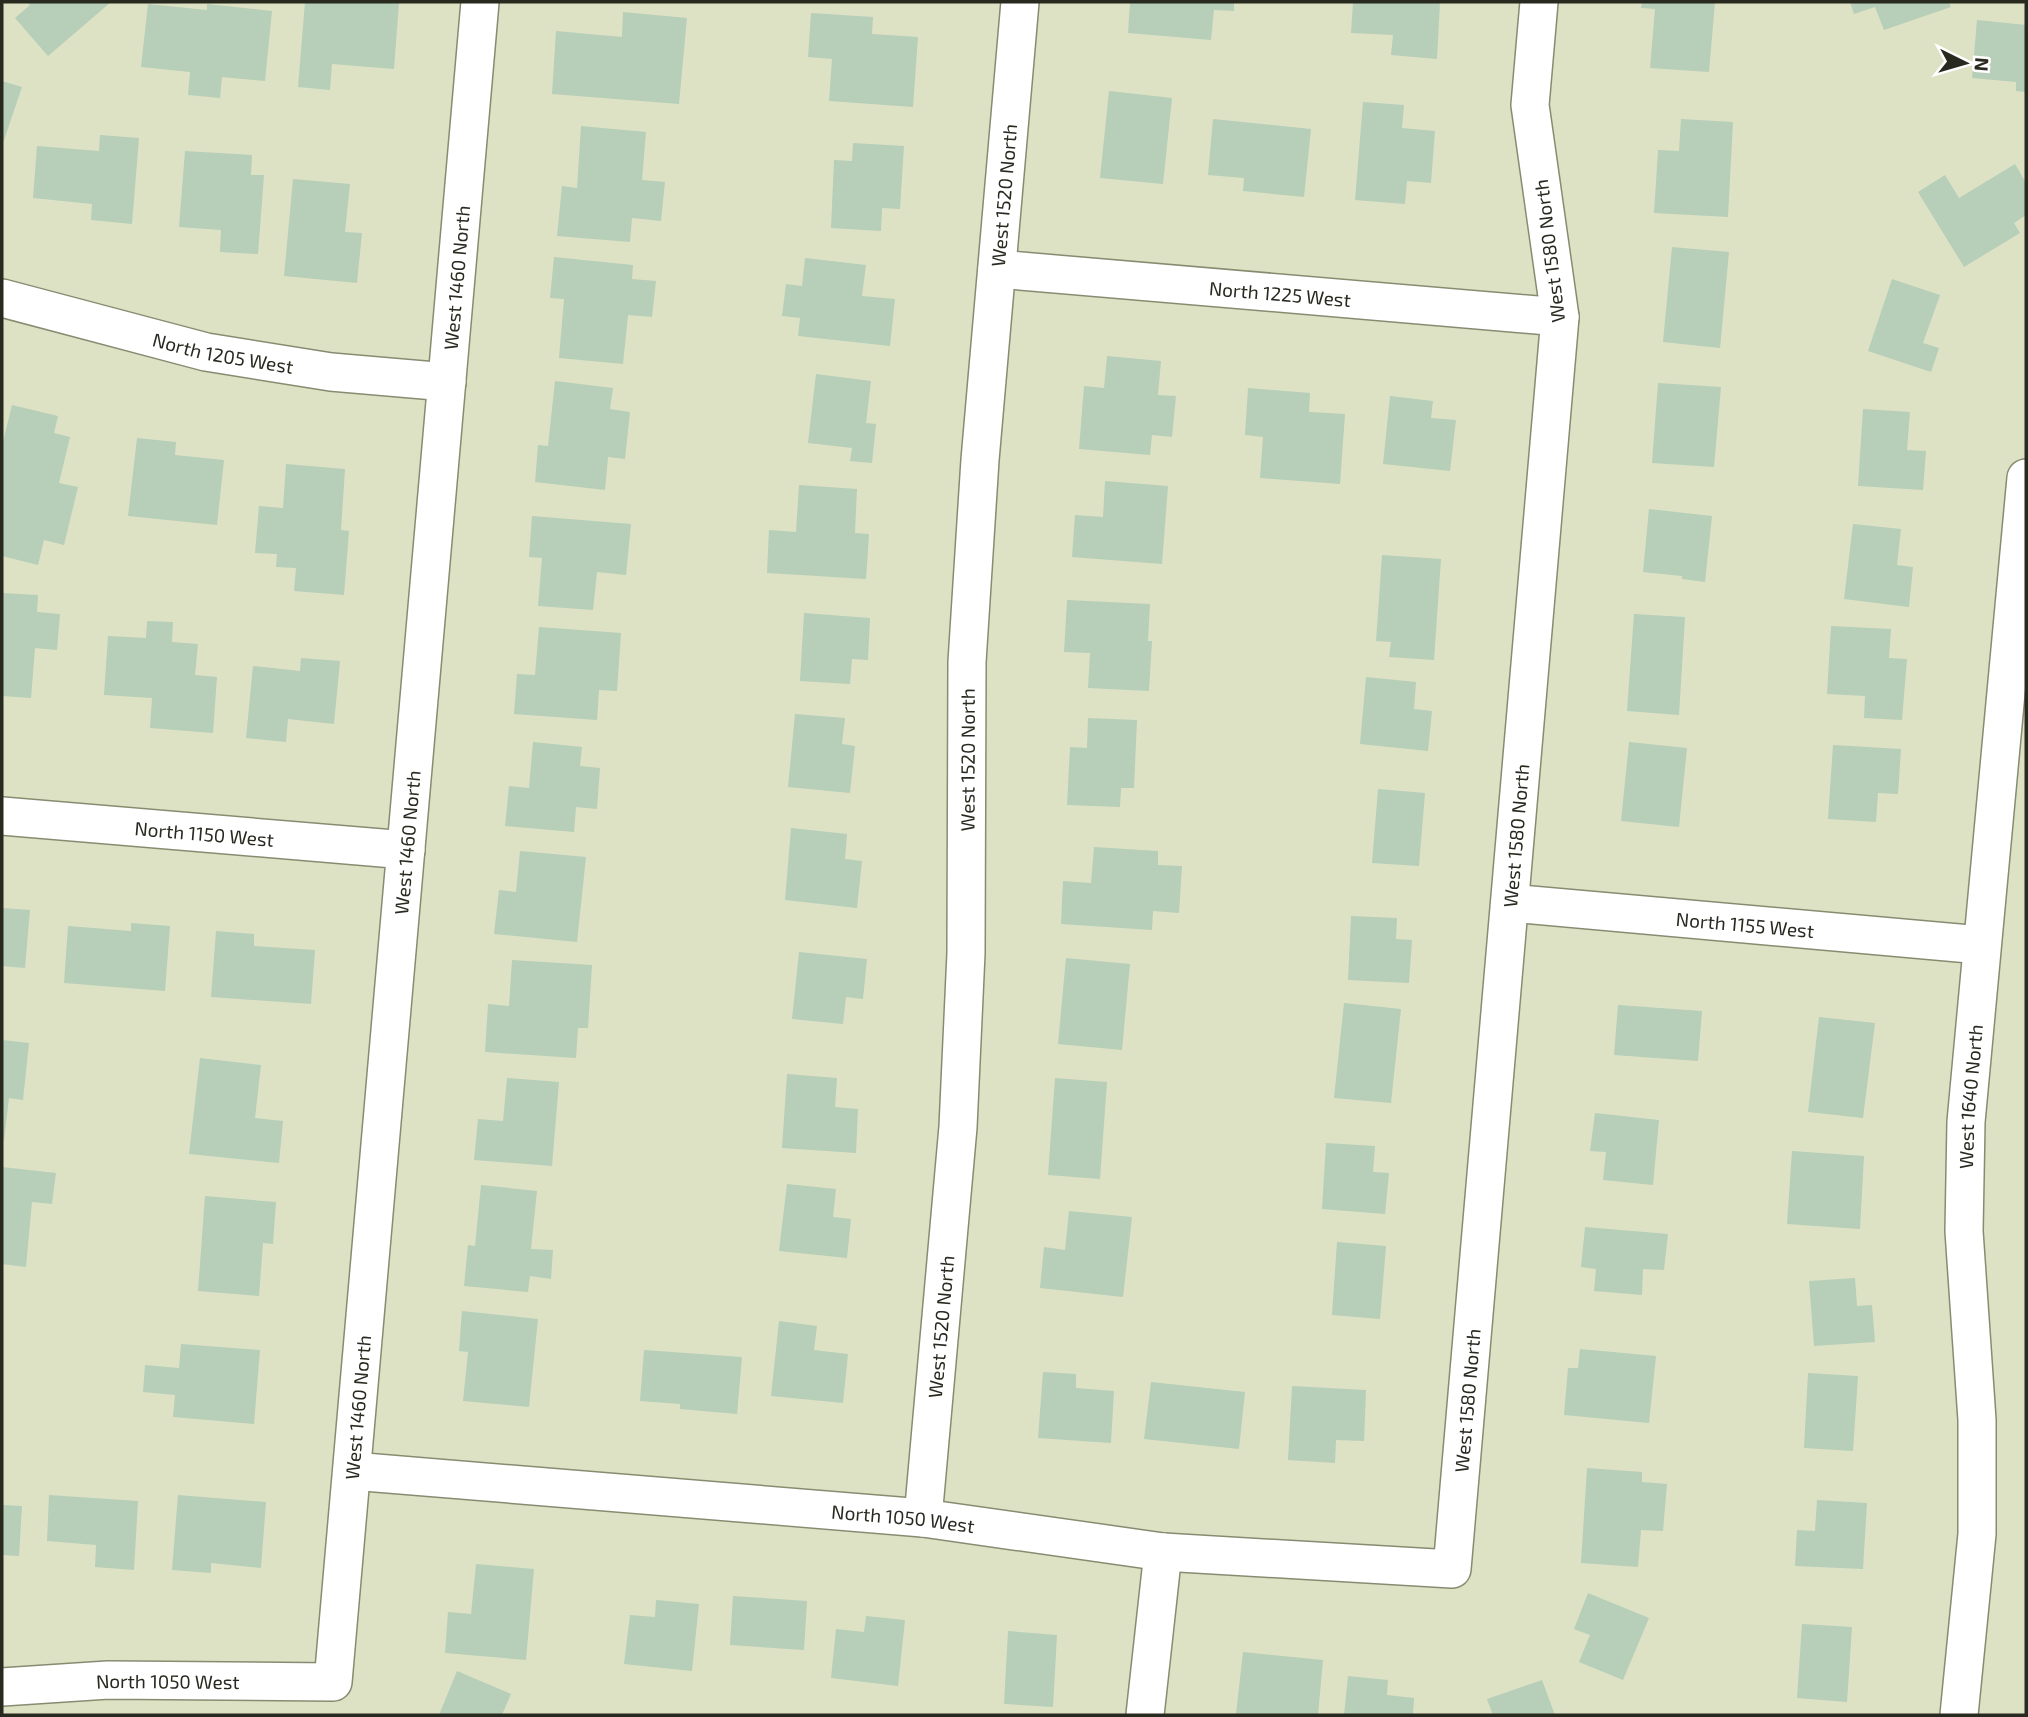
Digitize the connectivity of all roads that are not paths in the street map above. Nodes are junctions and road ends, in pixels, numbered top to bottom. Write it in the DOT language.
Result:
graph roads {
  1 [pos="481,2"];
  2 [pos="1020,2"];
  3 [pos="1539,2"];
  4 [pos="997,269"];
  5 [pos="2,298"];
  6 [pos="1560,317"];
  7 [pos="447,382"];
  8 [pos="2026,478"];
  9 [pos="2,816"];
  10 [pos="406,850"];
  11 [pos="1510,903"];
  12 [pos="1981,945"];
  13 [pos="352,1471"];
  14 [pos="923,1518"];
  15 [pos="1163,1552"];
  16 [pos="1452,1569"];
  17 [pos="334,1682"];
  18 [pos="2,1686"];
  19 [pos="1145,1715"];
  20 [pos="1959,1715"];
  1 -- 7 [label="street, West 1460 North"];
  2 -- 4 [label="street, West 1520 North"];
  3 -- 6 [label="street, West 1580 North"];
  4 -- 6 [label="street, North 1225 West"];
  4 -- 14 [label="street, West 1520 North"];
  5 -- 7 [label="street, North 1205 West"];
  6 -- 11 [label="street, West 1580 North"];
  7 -- 10 [label="street, West 1460 North"];
  8 -- 12 [label="street, West 1640 North"];
  9 -- 10 [label="street, North 1150 West"];
  10 -- 13 [label="street, West 1460 North"];
  11 -- 12 [label="street, North 1155 West"];
  11 -- 16 [label="street, West 1580 North"];
  12 -- 20 [label="street, West 1640 North"];
  13 -- 14 [label="street, North 1050 West"];
  13 -- 17 [label="street, West 1460 North"];
  14 -- 15 [label="street, North 1050 West"];
  15 -- 16 [label="street, North 1050 West"];
  15 -- 19 [label="street"];
  17 -- 18 [label="street, North 1050 West"];
}
